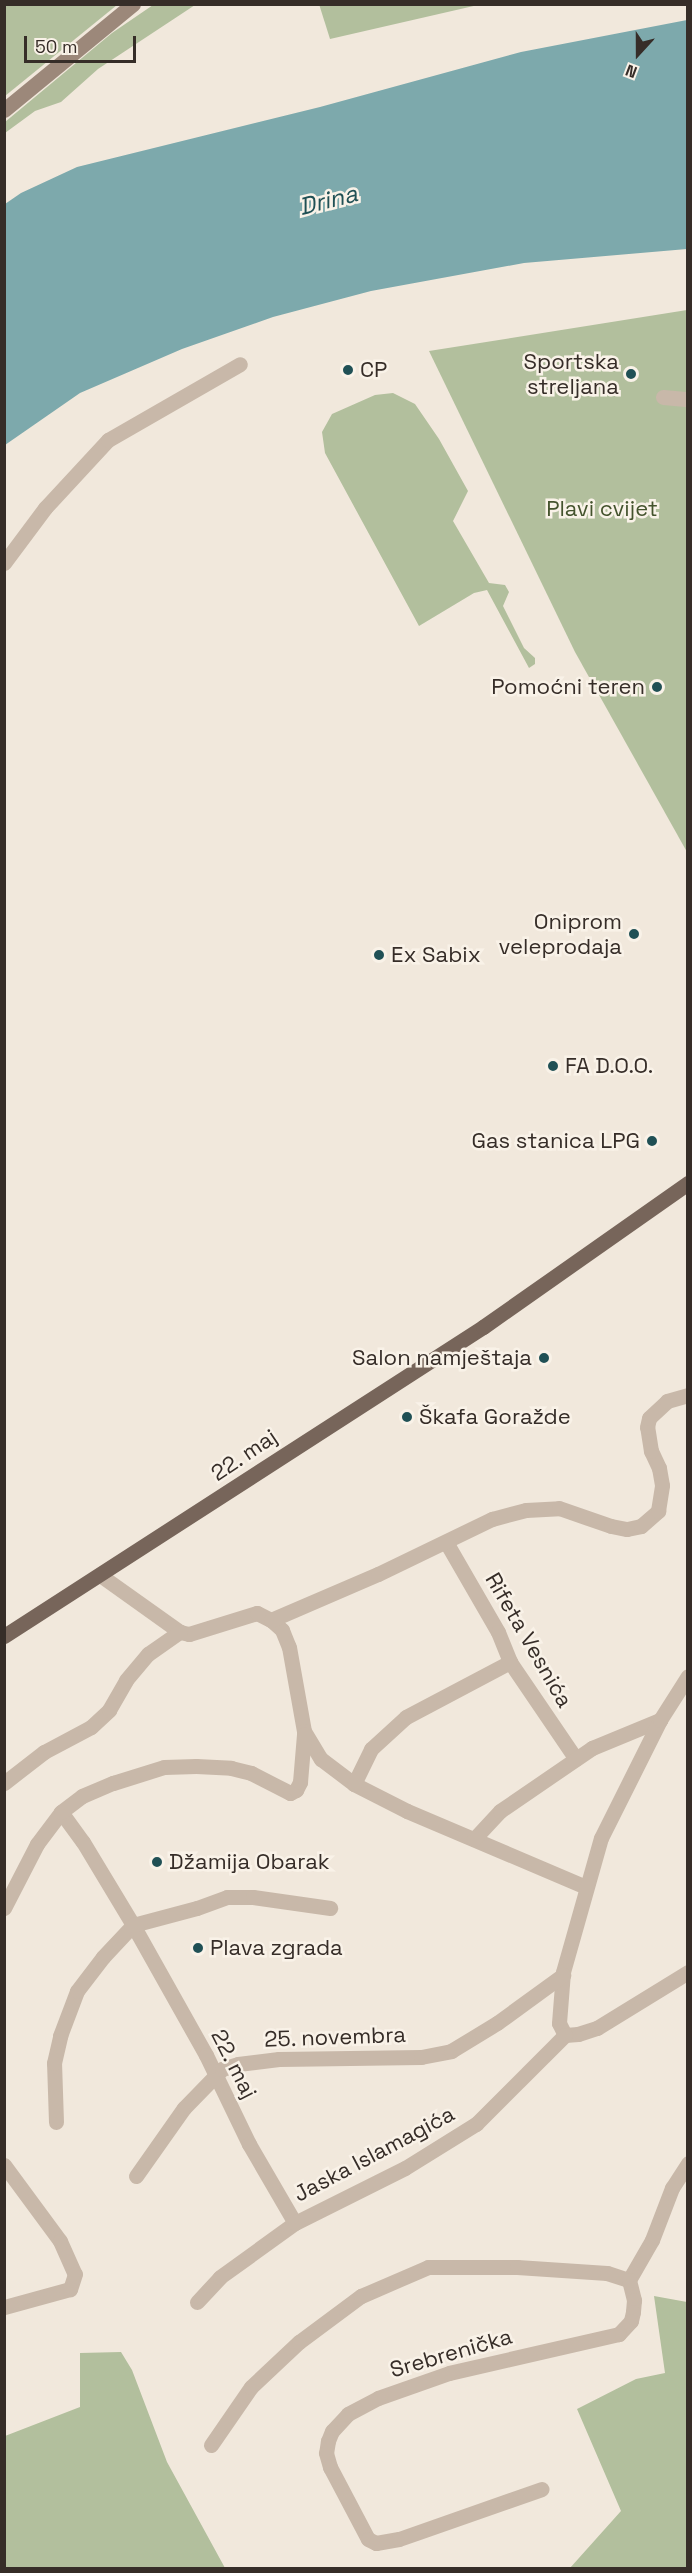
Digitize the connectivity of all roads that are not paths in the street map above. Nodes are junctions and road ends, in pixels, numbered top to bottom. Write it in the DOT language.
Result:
graph roads {
  1 [pos="133,4"];
  2 [pos="4,110"];
  3 [pos="240,364"];
  4 [pos="663,398"];
  5 [pos="687,399"];
  6 [pos="4,563"];
  7 [pos="687,1183"];
  8 [pos="687,1395"];
  9 [pos="446,1542"];
  10 [pos="100,1575"];
  11 [pos="272,1620"];
  12 [pos="180,1632"];
  13 [pos="4,1636"];
  14 [pos="510,1662"];
  15 [pos="687,1676"];
  16 [pos="660,1720"];
  17 [pos="304,1731"];
  18 [pos="576,1759"];
  19 [pos="4,1783"];
  20 [pos="354,1784"];
  21 [pos="61,1812"];
  22 [pos="474,1839"];
  23 [pos="586,1887"];
  24 [pos="4,1908"];
  25 [pos="330,1908"];
  26 [pos="133,1925"];
  27 [pos="687,1972"];
  28 [pos="563,1975"];
  29 [pos="565,2035"];
  30 [pos="215,2075"];
  31 [pos="56,2122"];
  32 [pos="687,2163"];
  33 [pos="4,2165"];
  34 [pos="136,2176"];
  35 [pos="295,2223"];
  36 [pos="629,2280"];
  37 [pos="197,2302"];
  38 [pos="4,2307"];
  39 [pos="211,2445"];
  40 [pos="542,2489"];
  1 -- 2 [label="street"];
  3 -- 6 [label="street"];
  4 -- 5 [label="street"];
  7 -- 10 [label="main road, 22. maj"];
  8 -- 9 [label="street"];
  9 -- 11 [label="street"];
  9 -- 14 [label="street, Rifeta Vesnića"];
  10 -- 12 [label="street"];
  10 -- 13 [label="main road, 22. maj"];
  11 -- 12 [label="street"];
  11 -- 17 [label="street"];
  12 -- 19 [label="street"];
  14 -- 18 [label="street, Rifeta Vesnića"];
  14 -- 20 [label="street"];
  15 -- 16 [label="street"];
  16 -- 18 [label="street"];
  16 -- 23 [label="street"];
  17 -- 20 [label="street"];
  17 -- 21 [label="street"];
  18 -- 22 [label="street"];
  20 -- 22 [label="street"];
  21 -- 24 [label="street"];
  21 -- 26 [label="street, 22. maj"];
  22 -- 23 [label="street"];
  23 -- 28 [label="street"];
  25 -- 26 [label="street"];
  26 -- 30 [label="street, 22. maj"];
  26 -- 31 [label="street"];
  27 -- 29 [label="street"];
  28 -- 29 [label="street"];
  28 -- 30 [label="street, 25. novembra"];
  29 -- 35 [label="street, Jaska Islamagića"];
  30 -- 34 [label="street, 25. novembra"];
  30 -- 35 [label="street, 22. maj"];
  32 -- 36 [label="street"];
  33 -- 38 [label="street"];
  35 -- 37 [label="street, Jaska Islamagića"];
  36 -- 39 [label="street"];
  36 -- 40 [label="street, Srebrenička"];
}
